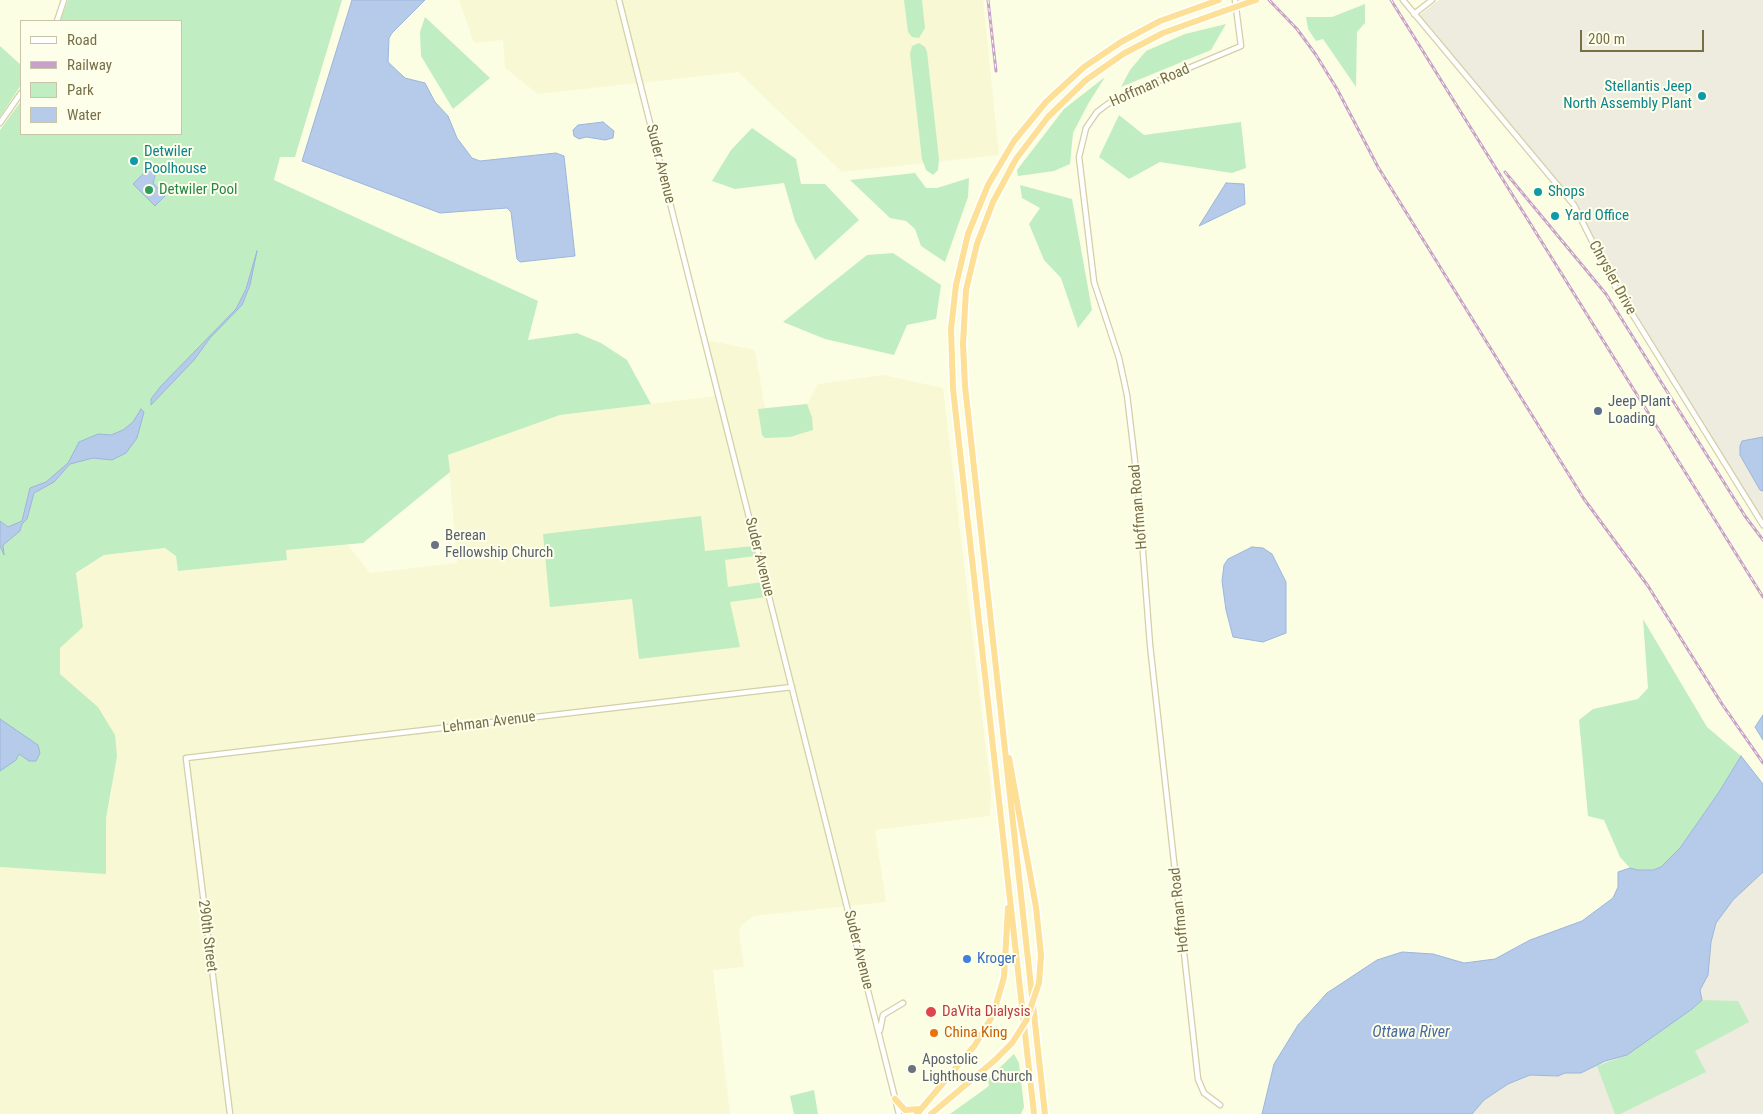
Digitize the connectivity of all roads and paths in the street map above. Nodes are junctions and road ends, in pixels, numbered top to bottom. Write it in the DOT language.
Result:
graph roads {
  1 [pos="64,0"];
  2 [pos="619,0"];
  3 [pos="1219,0"];
  4 [pos="1235,0"];
  5 [pos="1256,0"];
  6 [pos="1403,0"];
  7 [pos="1432,0"];
  8 [pos="1414,14"];
  9 [pos="57,20"];
  10 [pos="20,94"];
  11 [pos="0,123"];
  12 [pos="1763,525"];
  13 [pos="792,688"];
  14 [pos="1001,716"];
  15 [pos="186,758"];
  16 [pos="1010,891"];
  17 [pos="903,1003"];
  18 [pos="880,1037"];
  19 [pos="895,1099"];
  20 [pos="1220,1105"];
  21 [pos="919,1111"];
  22 [pos="230,1114"];
  23 [pos="899,1114"];
  24 [pos="931,1114"];
  25 [pos="1034,1114"];
  26 [pos="1045,1114"];
  1 -- 9 [label="street"];
  2 -- 13 [label="street, Suder Avenue"];
  3 -- 16 [label="highway"];
  4 -- 20 [label="street, Hoffman Road"];
  5 -- 14 [label="highway, bridge"];
  6 -- 8 [label="street, Chrysler Drive"];
  7 -- 8 [label="street"];
  8 -- 12 [label="street, Chrysler Drive"];
  10 -- 11 [label="street"];
  13 -- 15 [label="street, Lehman Avenue"];
  13 -- 18 [label="street, Suder Avenue"];
  14 -- 24 [label="highway, bridge"];
  14 -- 26 [label="highway"];
  15 -- 22 [label="street, 290th Street"];
  16 -- 21 [label="highway"];
  16 -- 25 [label="highway"];
  17 -- 18 [label="street"];
  18 -- 19 [label="street, Suder Avenue"];
  19 -- 21 [label="highway"];
  19 -- 23 [label="street, Suder Avenue"];
}
